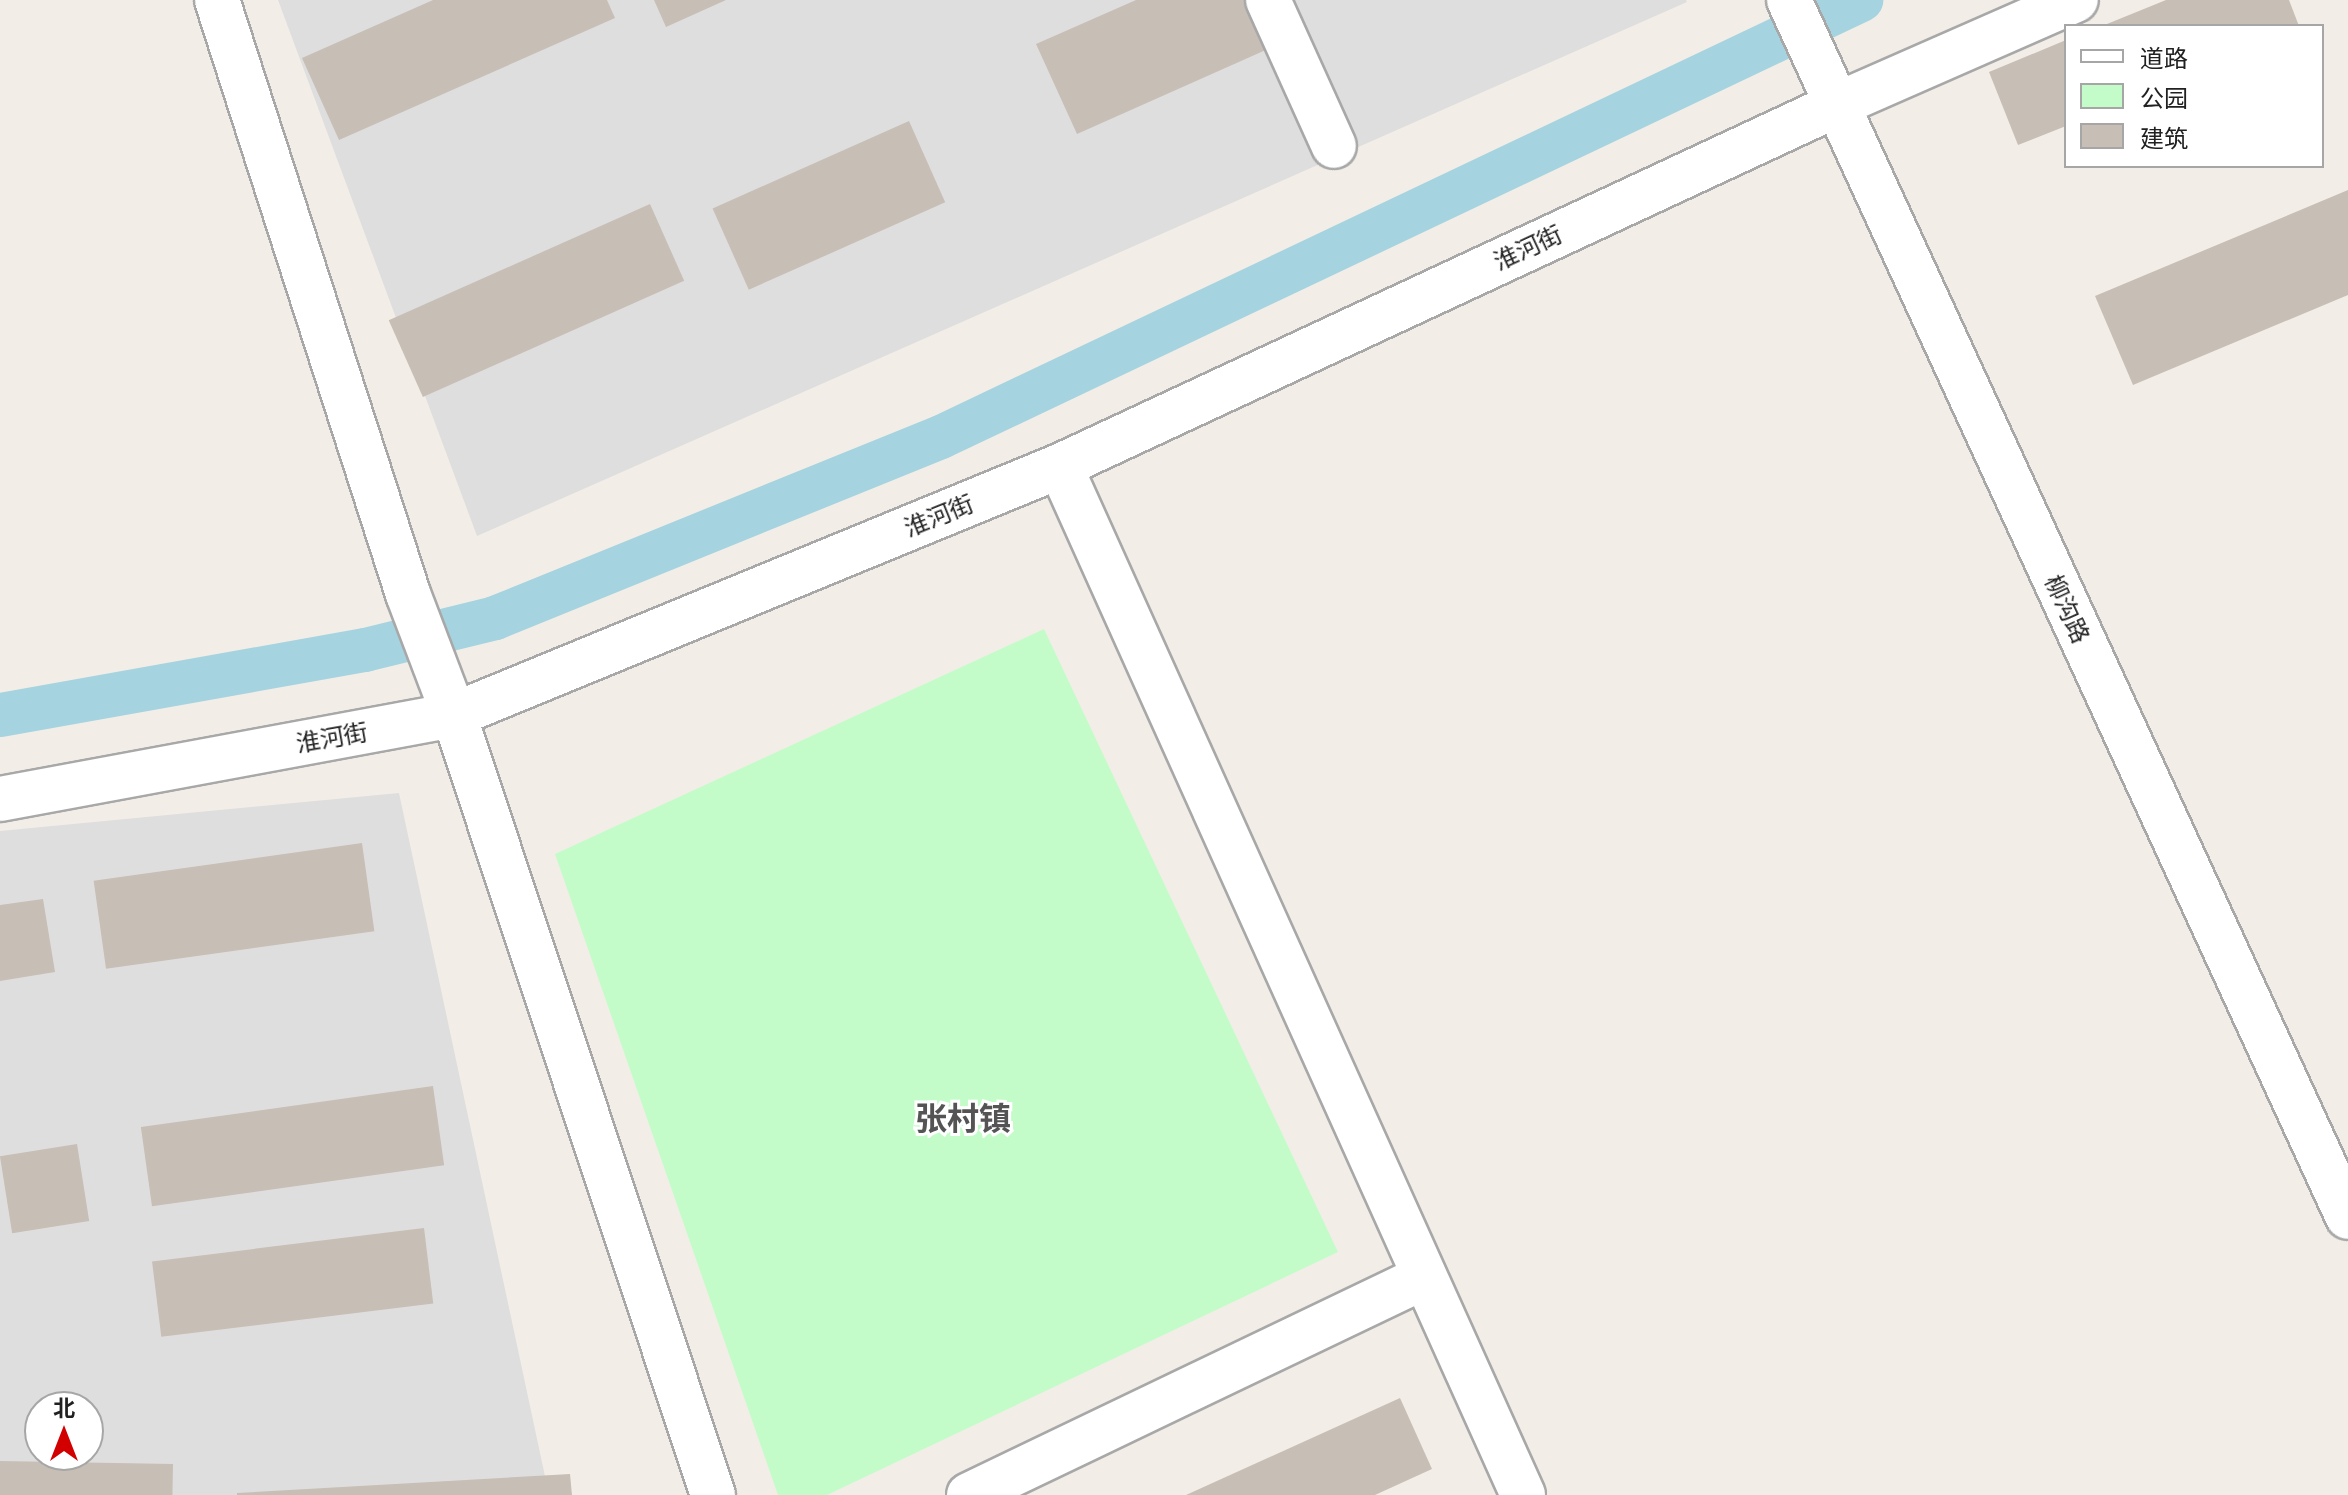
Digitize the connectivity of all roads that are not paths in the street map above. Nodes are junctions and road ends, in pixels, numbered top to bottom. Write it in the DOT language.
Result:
graph roads {
  1 [pos="217,0"];
  2 [pos="1268,0"];
  3 [pos="1789,0"];
  4 [pos="2076,0"];
  5 [pos="1834,106"];
  6 [pos="1334,146"];
  7 [pos="1060,466"];
  8 [pos="454,715"];
  9 [pos="0,799"];
  10 [pos="2348,1217"];
  11 [pos="1422,1278"];
  12 [pos="713,1495"];
  13 [pos="969,1495"];
  14 [pos="1523,1495"];
  1 -- 8 [label="street"];
  2 -- 6 [label="street"];
  3 -- 5 [label="street, 柳沟路"];
  4 -- 5 [label="street, 淮河街"];
  5 -- 7 [label="street, 淮河街"];
  5 -- 10 [label="street, 柳沟路"];
  7 -- 8 [label="street, 淮河街"];
  7 -- 11 [label="street"];
  8 -- 9 [label="street, 淮河街"];
  8 -- 12 [label="street"];
  11 -- 13 [label="street"];
  11 -- 14 [label="street"];
}
